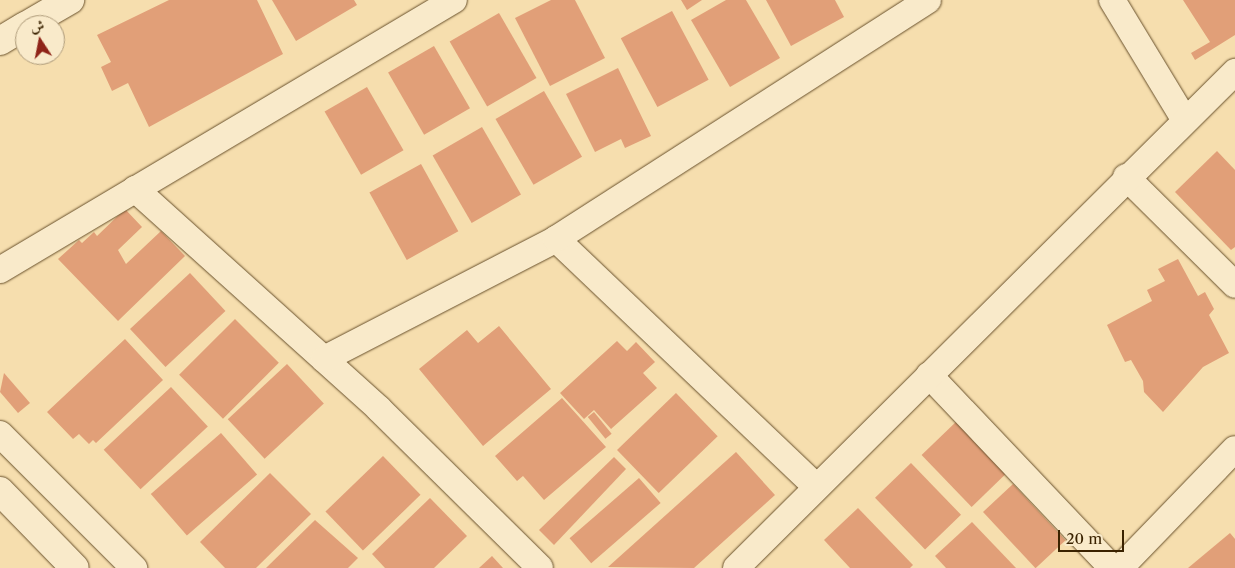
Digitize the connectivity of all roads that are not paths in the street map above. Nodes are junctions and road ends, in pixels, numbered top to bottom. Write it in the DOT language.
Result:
graph roads {
  1 [pos="70,0"];
  2 [pos="454,0"];
  3 [pos="928,0"];
  4 [pos="1112,0"];
  5 [pos="45,15"];
  6 [pos="15,32"];
  7 [pos="0,41"];
  8 [pos="1235,72"];
  9 [pos="1184,119"];
  10 [pos="1126,177"];
  11 [pos="135,189"];
  12 [pos="556,239"];
  13 [pos="0,270"];
  14 [pos="1235,285"];
  15 [pos="324,359"];
  16 [pos="929,374"];
  17 [pos="0,434"];
  18 [pos="1235,449"];
  19 [pos="816,487"];
  20 [pos="0,491"];
  21 [pos="75,568"];
  22 [pos="134,568"];
  23 [pos="540,568"];
  24 [pos="736,568"];
  25 [pos="1112,568"];
  26 [pos="1120,568"];
  1 -- 5 [label="street"];
  2 -- 11 [label="street"];
  3 -- 12 [label="street"];
  4 -- 9 [label="street"];
  6 -- 7 [label="street"];
  8 -- 9 [label="street"];
  9 -- 10 [label="street"];
  10 -- 14 [label="street"];
  10 -- 16 [label="street"];
  11 -- 13 [label="street"];
  11 -- 15 [label="street"];
  12 -- 15 [label="street"];
  12 -- 19 [label="street"];
  15 -- 23 [label="street"];
  16 -- 19 [label="street"];
  16 -- 25 [label="street"];
  17 -- 22 [label="street"];
  18 -- 26 [label="street"];
  19 -- 24 [label="street"];
  20 -- 21 [label="street"];
}
